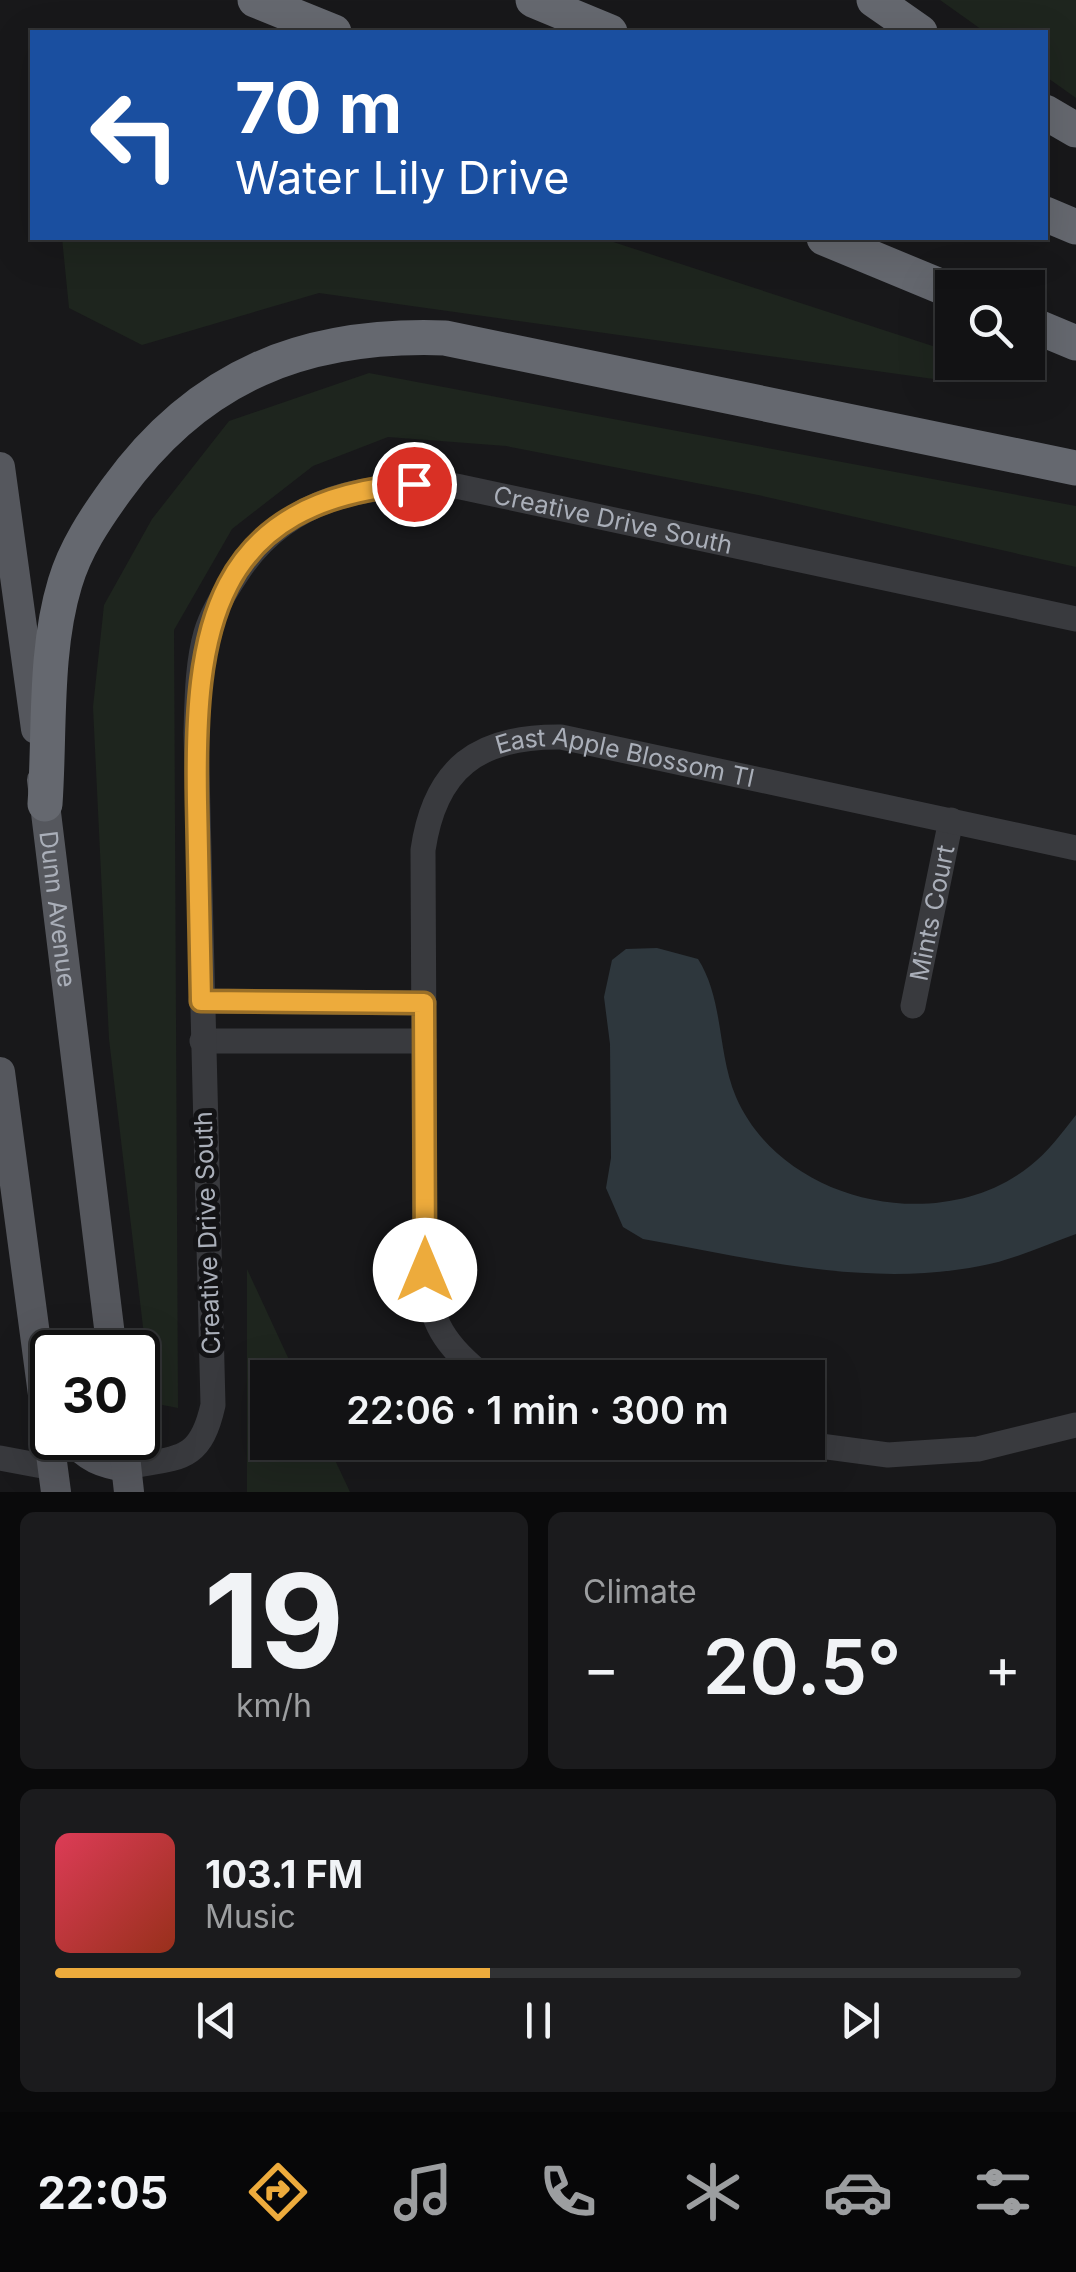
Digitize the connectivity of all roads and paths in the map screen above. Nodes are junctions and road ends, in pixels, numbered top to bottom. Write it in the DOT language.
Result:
graph roads {
  1 [pos="255,0"];
  2 [pos="532,0"];
  3 [pos="874,0"];
  4 [pos="329,30"];
  5 [pos="605,30"];
  6 [pos="917,30"];
  7 [pos="1048,114"];
  8 [pos="1076,130"];
  9 [pos="1048,215"];
  10 [pos="1076,227"];
  11 [pos="829,240"];
  12 [pos="935,285"];
  13 [pos="1045,330"];
  14 [pos="1076,343"];
  15 [pos="0,467"];
  16 [pos="1076,468"];
  17 [pos="1076,618"];
  18 [pos="46,804"];
  19 [pos="951,820"];
  20 [pos="1076,848"];
  21 [pos="201,1001"];
  22 [pos="424,1003"];
  23 [pos="913,1006"];
  24 [pos="202,1040"];
  25 [pos="424,1042"];
  26 [pos="0,1072"];
  27 [pos="35,1330"];
  28 [pos="109,1330"];
  29 [pos="463,1360"];
  30 [pos="1076,1426"];
  31 [pos="825,1447"];
  32 [pos="0,1458"];
  33 [pos="96,1460"];
  34 [pos="126,1465"];
  35 [pos="55,1480"];
  36 [pos="83,1492"];
  1 -- 4 [label="highway"];
  2 -- 5 [label="highway"];
  3 -- 6 [label="highway"];
  7 -- 8 [label="highway"];
  9 -- 10 [label="highway"];
  11 -- 12 [label="highway"];
  13 -- 14 [label="highway"];
  15 -- 18 [label="main road, Dunn Avenue"];
  16 -- 18 [label="highway"];
  17 -- 21 [label="street, Creative Drive South"];
  18 -- 28 [label="main road, Dunn Avenue"];
  19 -- 20 [label="street, East Apple Blossom Tl"];
  19 -- 22 [label="street, East Apple Blossom Tl"];
  19 -- 23 [label="street, Mints Court"];
  21 -- 22 [label="street"];
  21 -- 24 [label="street, Creative Drive South"];
  22 -- 25 [label="street, East Apple Blossom Tl"];
  24 -- 25 [label="street"];
  24 -- 34 [label="street, Creative Drive South"];
  25 -- 29 [label="street, East Apple Blossom Tl"];
  26 -- 27 [label="main road"];
  30 -- 31 [label="street"];
  32 -- 35 [label="street"];
  33 -- 34 [label="main road"];
  35 -- 36 [label="main road"];
}
